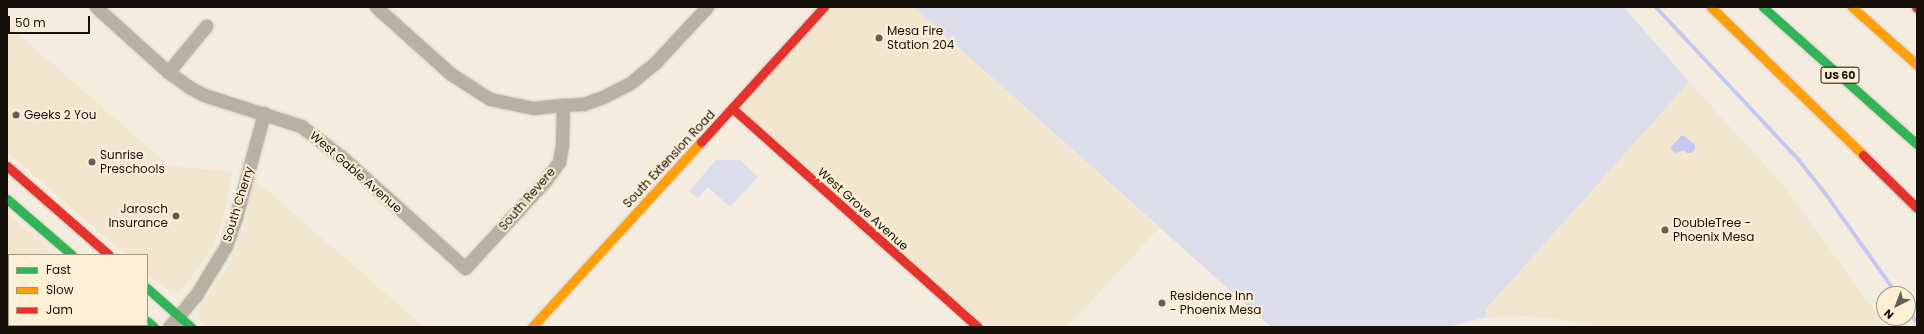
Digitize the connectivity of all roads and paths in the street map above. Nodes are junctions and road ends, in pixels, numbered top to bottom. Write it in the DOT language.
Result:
graph roads {
  1 [pos="96,7"];
  2 [pos="376,7"];
  3 [pos="707,7"];
  4 [pos="824,7"];
  5 [pos="1711,7"];
  6 [pos="1763,7"];
  7 [pos="1852,7"];
  8 [pos="206,26"];
  9 [pos="1917,65"];
  10 [pos="168,72"];
  11 [pos="563,105"];
  12 [pos="732,108"];
  13 [pos="264,113"];
  14 [pos="1917,144"];
  15 [pos="7,166"];
  16 [pos="7,199"];
  17 [pos="1917,208"];
  18 [pos="71,254"];
  19 [pos="108,254"];
  20 [pos="465,268"];
  21 [pos="148,289"];
  22 [pos="179,316"];
  23 [pos="170,327"];
  24 [pos="191,327"];
  25 [pos="532,327"];
  26 [pos="978,327"];
  1 -- 10 [label="street, West Gable Avenue"];
  2 -- 11 [label="street"];
  3 -- 11 [label="street"];
  4 -- 12 [label="main road, South Extension Road"];
  5 -- 17 [label="main road"];
  6 -- 14 [label="main road, US 60"];
  7 -- 9 [label="main road"];
  8 -- 10 [label="street"];
  10 -- 13 [label="street, West Gable Avenue"];
  11 -- 20 [label="street, South Revere"];
  12 -- 25 [label="main road, South Extension Road"];
  12 -- 26 [label="main road, West Grove Avenue"];
  13 -- 20 [label="street, West Gable Avenue"];
  13 -- 22 [label="street, South Cherry"];
  15 -- 19 [label="main road"];
  16 -- 18 [label="main road"];
  21 -- 22 [label="main road"];
  22 -- 23 [label="street, South Cherry"];
  22 -- 24 [label="main road"];
}
